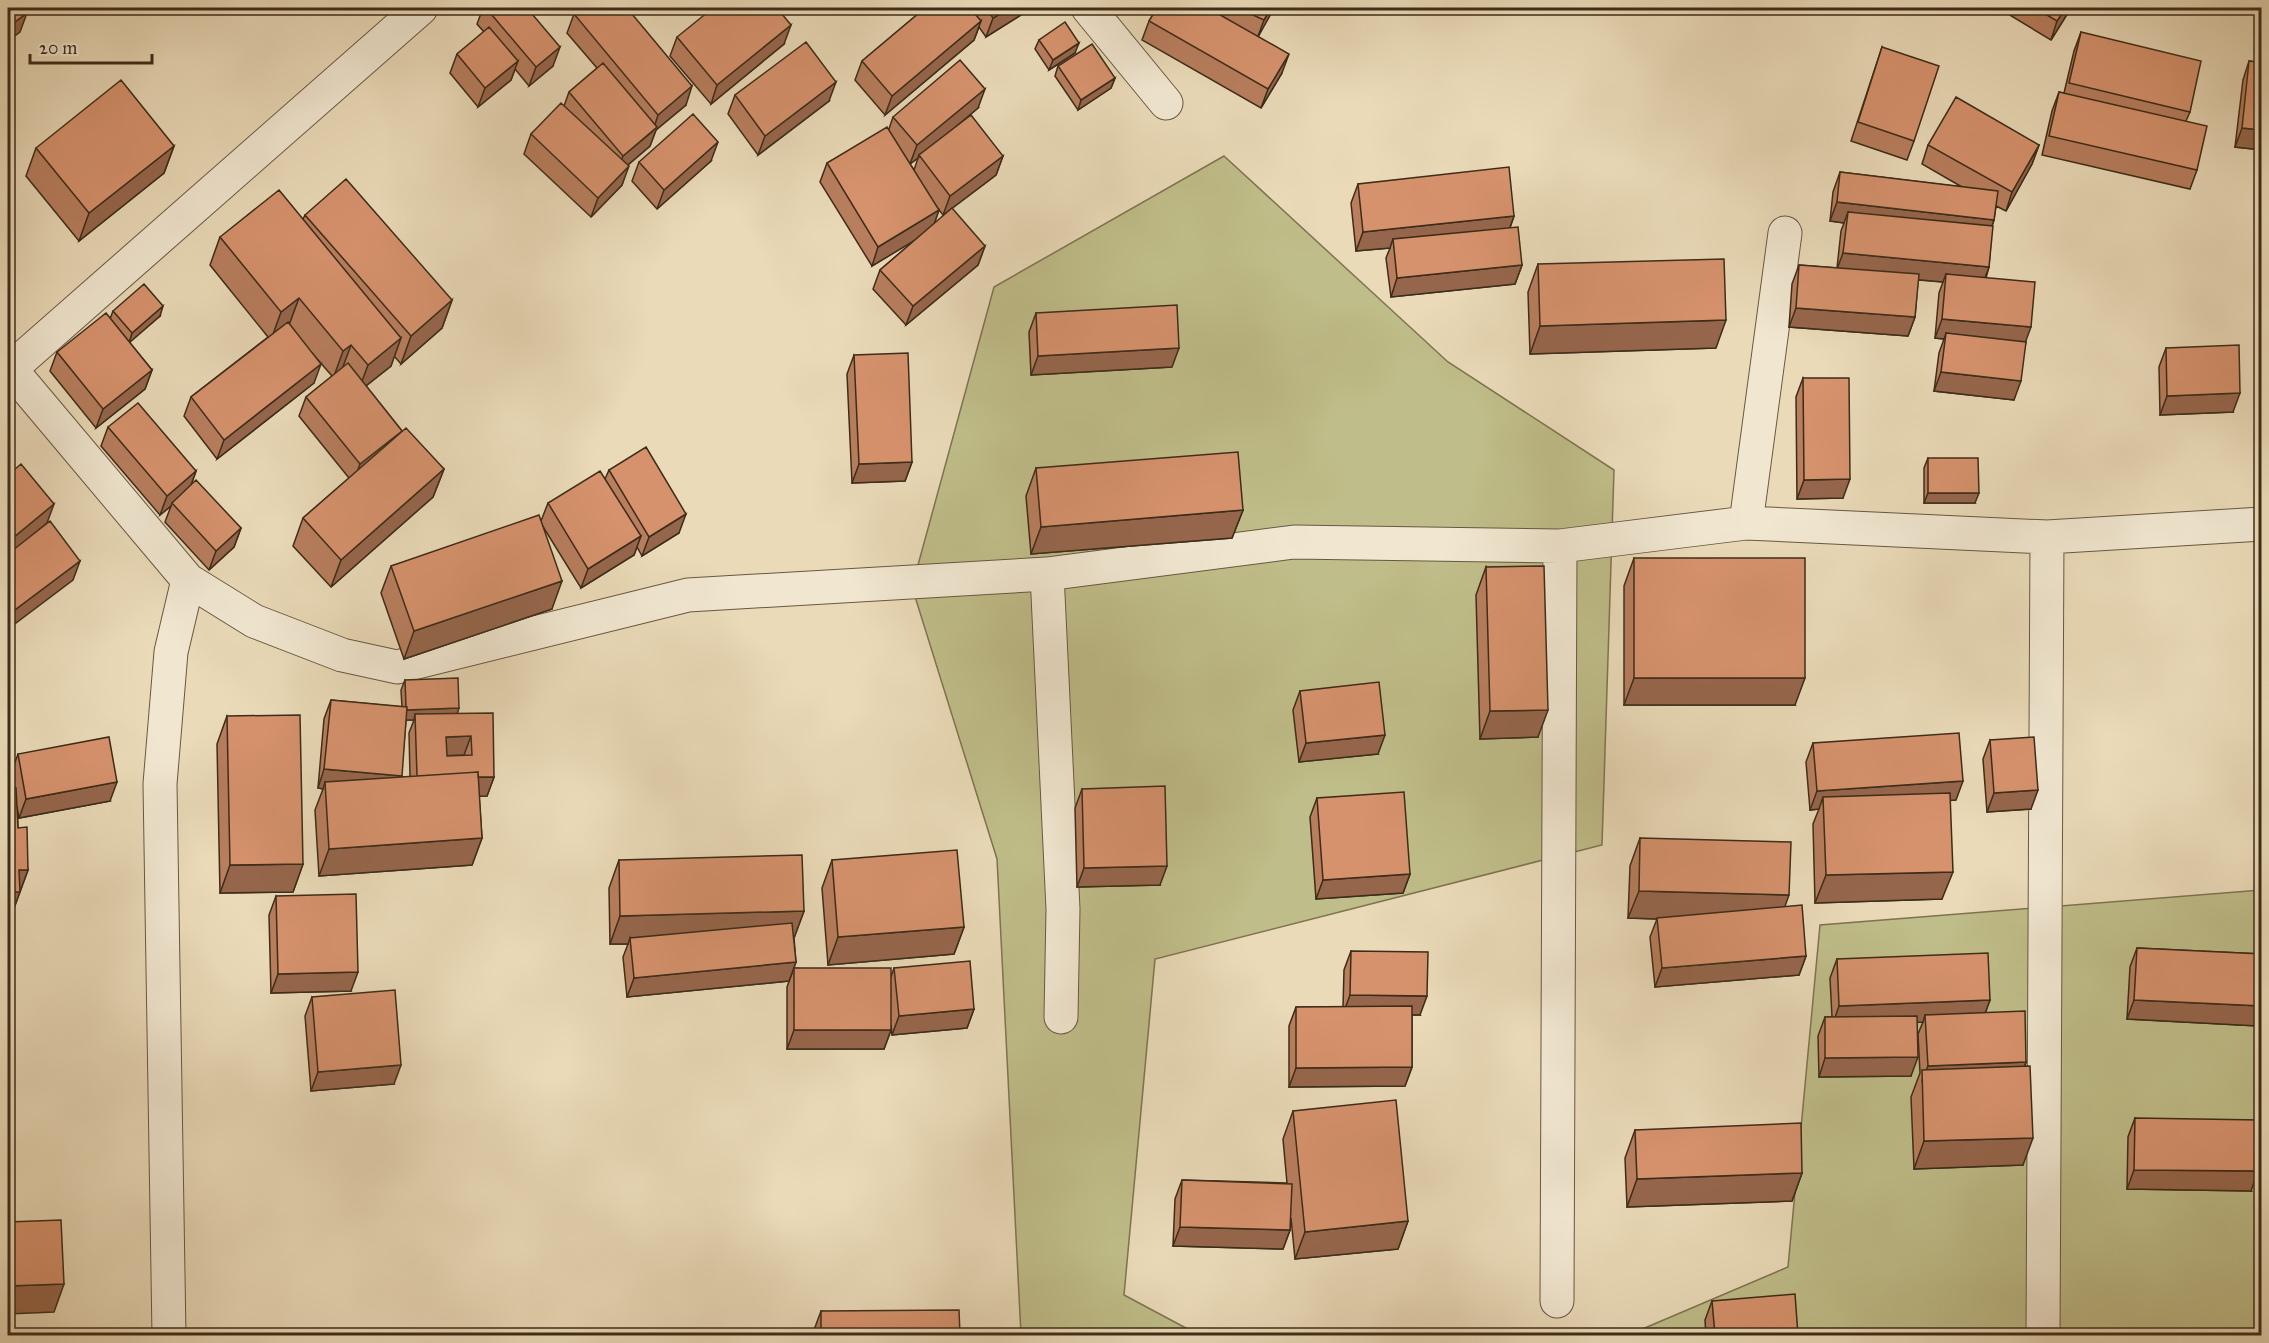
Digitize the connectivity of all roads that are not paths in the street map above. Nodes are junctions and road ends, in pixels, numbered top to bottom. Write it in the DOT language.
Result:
graph roads {
  1 [pos="422,8"];
  2 [pos="1088,8"];
  3 [pos="1166,103"];
  4 [pos="1785,233"];
  5 [pos="8,368"];
  6 [pos="1746,523"];
  7 [pos="2262,524"];
  8 [pos="2047,537"];
  9 [pos="1560,546"];
  10 [pos="1047,574"];
  11 [pos="188,580"];
  12 [pos="1061,1017"];
  13 [pos="1557,1301"];
  14 [pos="169,1335"];
  15 [pos="2043,1335"];
  1 -- 5 [label="street"];
  2 -- 3 [label="street"];
  4 -- 6 [label="street"];
  5 -- 11 [label="street"];
  6 -- 8 [label="street"];
  6 -- 9 [label="street"];
  7 -- 8 [label="street"];
  8 -- 15 [label="street"];
  9 -- 10 [label="street"];
  9 -- 13 [label="street"];
  10 -- 11 [label="street"];
  10 -- 12 [label="street"];
  11 -- 14 [label="street"];
}
